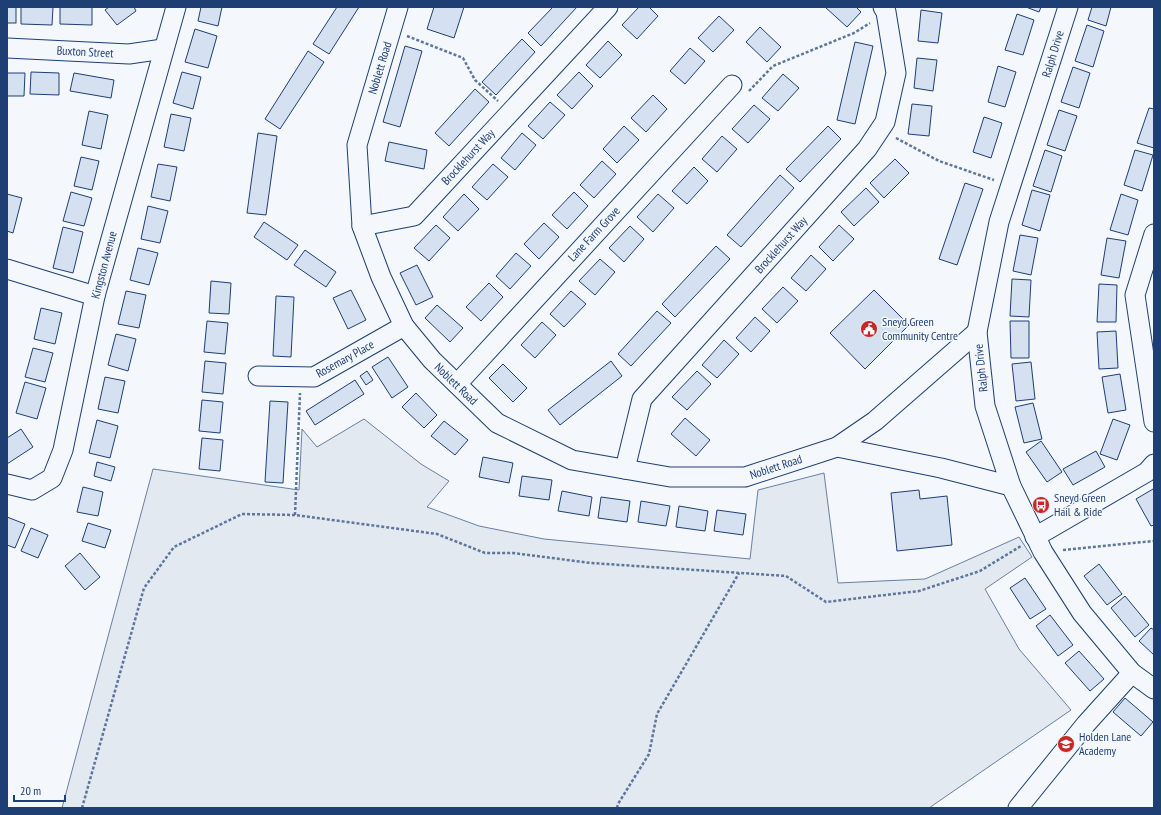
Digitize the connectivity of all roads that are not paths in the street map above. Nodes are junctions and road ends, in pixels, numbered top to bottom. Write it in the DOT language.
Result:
graph roads {
  1 [pos="176,7"];
  2 [pos="398,7"];
  3 [pos="608,7"];
  4 [pos="1068,7"];
  5 [pos="890,9"];
  6 [pos="7,48"];
  7 [pos="163,49"];
  8 [pos="732,85"];
  9 [pos="362,226"];
  10 [pos="1154,234"];
  11 [pos="7,269"];
  12 [pos="95,296"];
  13 [pos="404,326"];
  14 [pos="977,332"];
  15 [pos="258,376"];
  16 [pos="457,384"];
  17 [pos="1154,422"];
  18 [pos="837,447"];
  19 [pos="1154,464"];
  20 [pos="625,469"];
  21 [pos="7,484"];
  22 [pos="1010,486"];
  23 [pos="1039,545"];
  24 [pos="1132,673"];
  25 [pos="1154,688"];
  26 [pos="1018,808"];
  1 -- 7 [label="street, Kingston Avenue"];
  2 -- 9 [label="street, Noblett Road"];
  3 -- 9 [label="street, Brocklehurst Way"];
  4 -- 14 [label="street, Ralph Drive"];
  5 -- 20 [label="street, Brocklehurst Way"];
  6 -- 7 [label="street, Buxton Street"];
  7 -- 12 [label="street, Kingston Avenue"];
  8 -- 16 [label="street, Lane Farm Grove"];
  9 -- 13 [label="street, Noblett Road"];
  10 -- 17 [label="street"];
  11 -- 12 [label="street"];
  12 -- 21 [label="street, Kingston Avenue"];
  13 -- 15 [label="street, Rosemary Place"];
  13 -- 16 [label="street, Noblett Road"];
  14 -- 18 [label="street, Noblett Road"];
  14 -- 22 [label="street, Ralph Drive"];
  16 -- 20 [label="street, Noblett Road"];
  18 -- 20 [label="street, Noblett Road"];
  18 -- 22 [label="street, Noblett Road"];
  19 -- 23 [label="street"];
  22 -- 23 [label="street, Ralph Drive"];
  23 -- 24 [label="street, Ralph Drive"];
  24 -- 25 [label="street, Ralph Drive"];
  24 -- 26 [label="street"];
}
